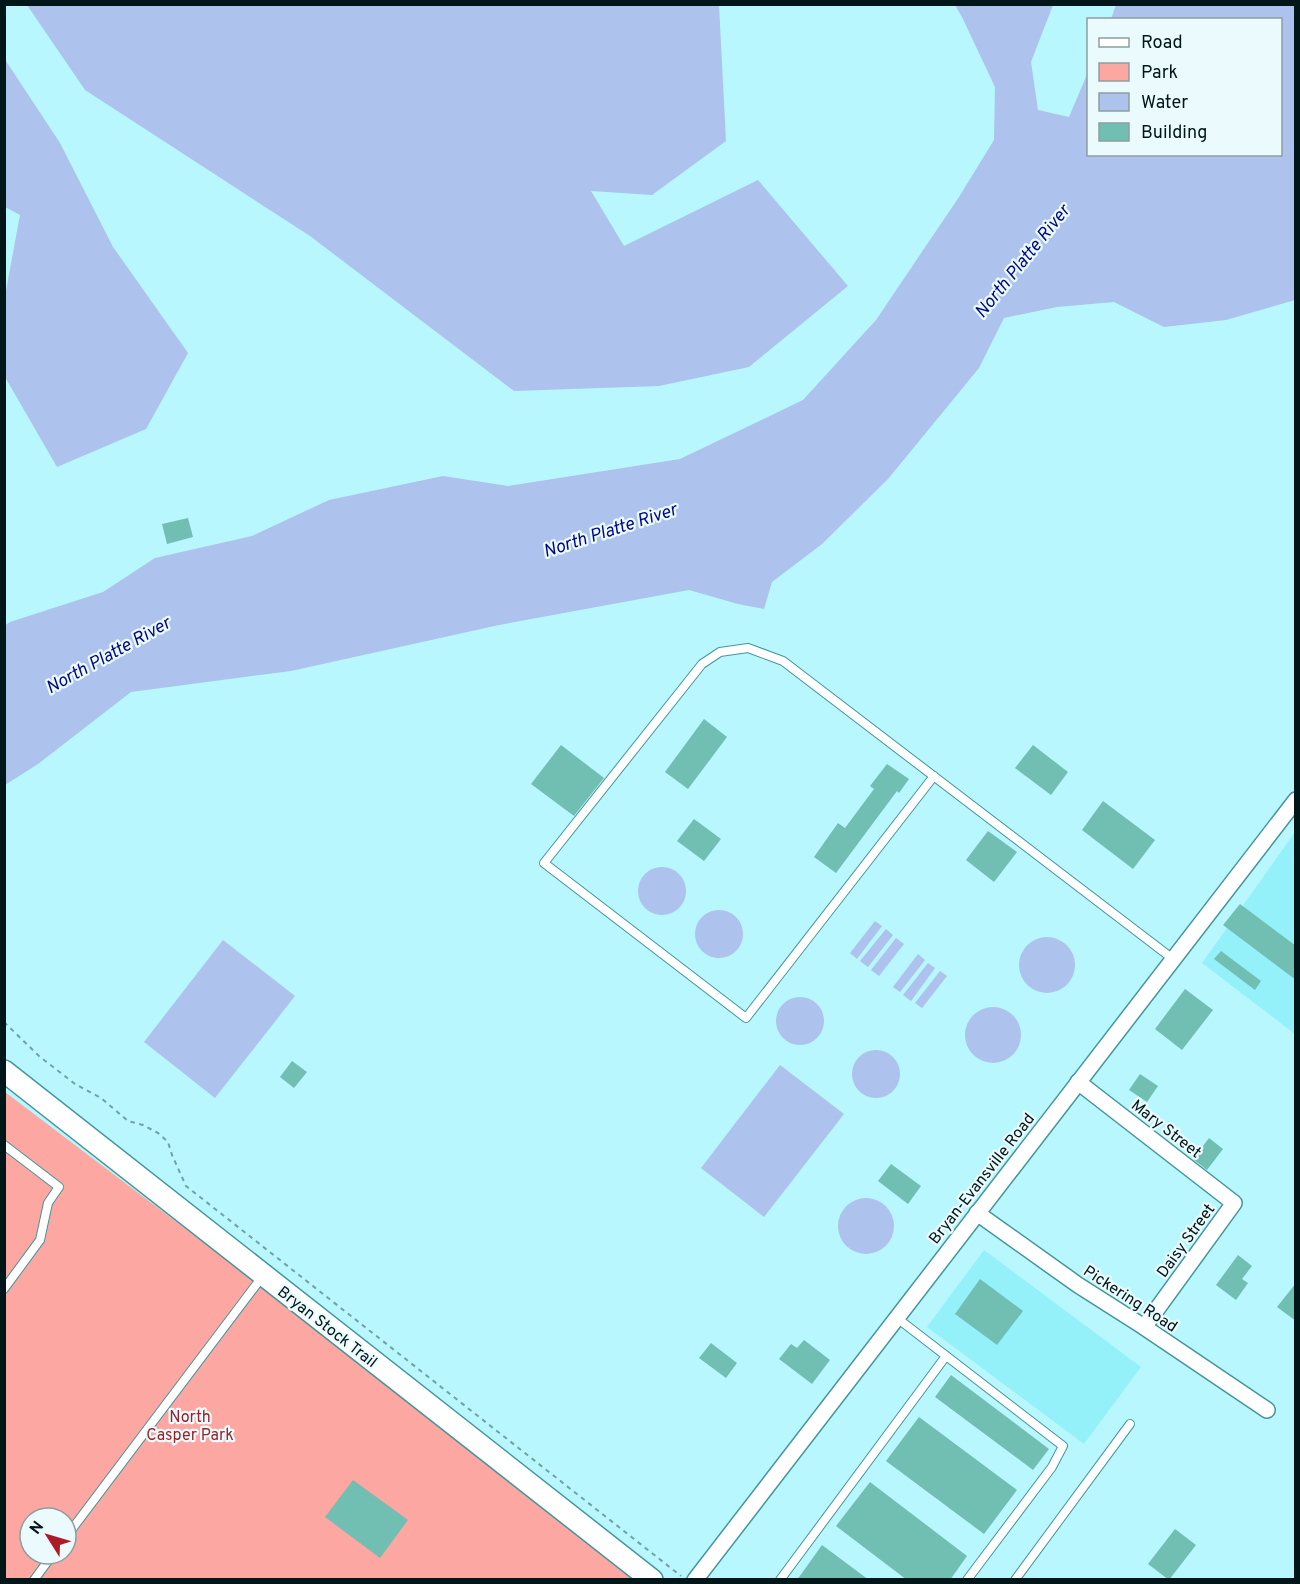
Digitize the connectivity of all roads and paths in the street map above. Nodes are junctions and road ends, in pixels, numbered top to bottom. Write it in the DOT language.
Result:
graph roads {
  1 [pos="934,776"];
  2 [pos="1296,800"];
  3 [pos="1173,959"];
  4 [pos="4,1022"];
  5 [pos="4,1071"];
  6 [pos="1078,1082"];
  7 [pos="4,1144"];
  8 [pos="1234,1203"];
  9 [pos="978,1213"];
  10 [pos="264,1276"];
  11 [pos="4,1289"];
  12 [pos="897,1318"];
  13 [pos="1144,1327"];
  14 [pos="946,1356"];
  15 [pos="1267,1410"];
  16 [pos="1130,1424"];
  17 [pos="78,1521"];
  18 [pos="44,1566"];
  19 [pos="34,1580"];
  20 [pos="652,1580"];
  21 [pos="685,1580"];
  22 [pos="695,1580"];
  23 [pos="780,1580"];
  24 [pos="967,1580"];
  25 [pos="1015,1580"];
  1 -- 1 [label="lane"];
  1 -- 3 [label="lane"];
  2 -- 3 [label="street, Bryan-Evansville Road"];
  3 -- 6 [label="street, Bryan-Evansville Road"];
  4 -- 21 [label="path"];
  5 -- 10 [label="main road, Bryan Stock Trail"];
  6 -- 8 [label="street, Mary Street"];
  6 -- 9 [label="street, Bryan-Evansville Road"];
  7 -- 11 [label="lane"];
  8 -- 13 [label="street, Daisy Street"];
  9 -- 12 [label="street, Bryan-Evansville Road"];
  9 -- 13 [label="street, Pickering Road"];
  10 -- 17 [label="lane"];
  10 -- 20 [label="main road, Bryan Stock Trail"];
  12 -- 14 [label="lane"];
  12 -- 22 [label="street, Bryan-Evansville Road"];
  13 -- 15 [label="street, Pickering Road"];
  14 -- 23 [label="lane"];
  14 -- 24 [label="lane"];
  16 -- 25 [label="lane"];
  18 -- 19 [label="lane"];
}
